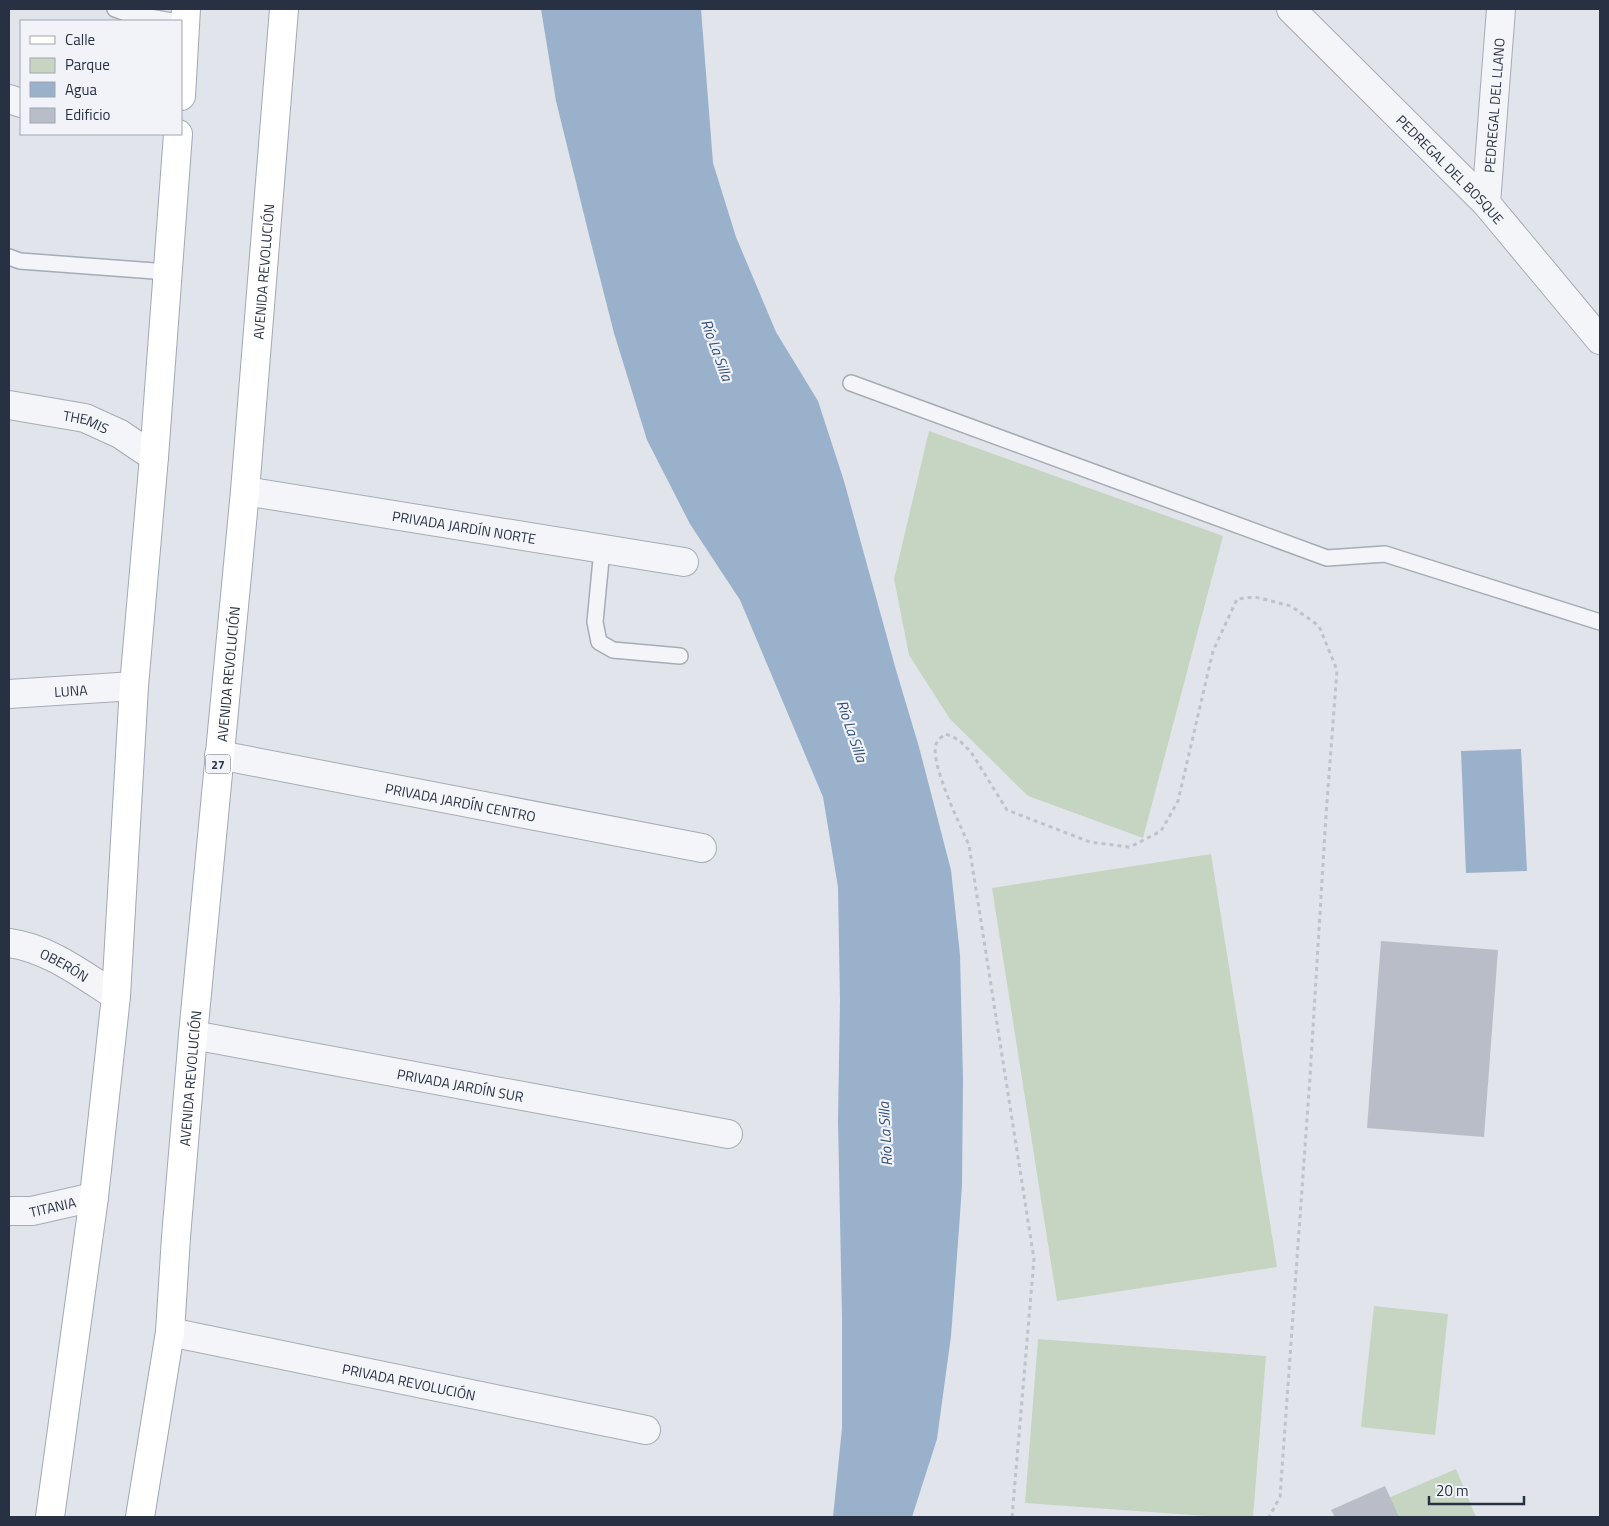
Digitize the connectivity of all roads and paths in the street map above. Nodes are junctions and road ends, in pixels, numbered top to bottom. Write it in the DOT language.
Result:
graph roads {
  1 [pos="115,9"];
  2 [pos="284,9"];
  3 [pos="1291,9"];
  4 [pos="1501,9"];
  5 [pos="181,19"];
  6 [pos="178,135"];
  7 [pos="1486,203"];
  8 [pos="9,257"];
  9 [pos="168,272"];
  10 [pos="1600,340"];
  11 [pos="851,383"];
  12 [pos="9,405"];
  13 [pos="154,457"];
  14 [pos="245,491"];
  15 [pos="602,549"];
  16 [pos="684,562"];
  17 [pos="1600,622"];
  18 [pos="680,656"];
  19 [pos="134,686"];
  20 [pos="9,694"];
  21 [pos="219,755"];
  22 [pos="702,848"];
  23 [pos="9,943"];
  24 [pos="116,996"];
  25 [pos="193,1035"];
  26 [pos="728,1134"];
  27 [pos="94,1197"];
  28 [pos="9,1211"];
  29 [pos="170,1332"];
  30 [pos="646,1430"];
  31 [pos="50,1517"];
  32 [pos="140,1517"];
  33 [pos="1012,1517"];
  34 [pos="1269,1517"];
  1 -- 5 [label="lane"];
  2 -- 14 [label="main road, AVENIDA REVOLUCIÓN / 27"];
  3 -- 7 [label="street, PEDREGAL DEL BOSQUE"];
  4 -- 7 [label="street, PEDREGAL DEL LLANO"];
  6 -- 9 [label="main road"];
  7 -- 10 [label="street, PEDREGAL DEL BOSQUE"];
  8 -- 9 [label="lane"];
  9 -- 13 [label="main road"];
  11 -- 17 [label="lane"];
  12 -- 13 [label="street, THEMIS"];
  13 -- 19 [label="main road"];
  14 -- 15 [label="street, PRIVADA JARDÍN NORTE"];
  14 -- 21 [label="main road, AVENIDA REVOLUCIÓN / 27"];
  15 -- 16 [label="street, PRIVADA JARDÍN NORTE"];
  15 -- 18 [label="lane"];
  19 -- 20 [label="street, LUNA"];
  19 -- 24 [label="main road"];
  21 -- 22 [label="street, PRIVADA JARDÍN CENTRO"];
  21 -- 25 [label="main road, AVENIDA REVOLUCIÓN / 27"];
  23 -- 24 [label="street, OBERÓN"];
  24 -- 27 [label="main road"];
  25 -- 26 [label="street, PRIVADA JARDÍN SUR"];
  25 -- 29 [label="main road, AVENIDA REVOLUCIÓN / 27"];
  27 -- 28 [label="street, TITANIA"];
  27 -- 31 [label="main road"];
  29 -- 30 [label="street, PRIVADA REVOLUCIÓN"];
  29 -- 32 [label="main road, AVENIDA REVOLUCIÓN / 27"];
  33 -- 34 [label="path"];
}
